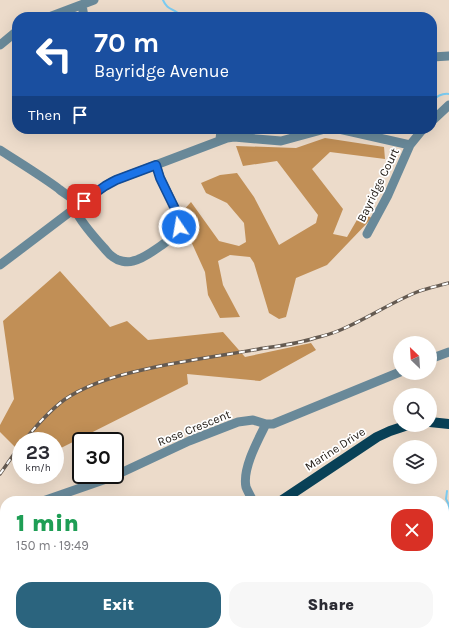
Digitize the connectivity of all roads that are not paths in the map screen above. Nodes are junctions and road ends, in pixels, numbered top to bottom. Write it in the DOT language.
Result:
graph roads {
  1 [pos="94,0"];
  2 [pos="82,5"];
  3 [pos="63,12"];
  4 [pos="83,12"];
  5 [pos="12,35"];
  6 [pos="0,45"];
  7 [pos="449,56"];
  8 [pos="437,57"];
  9 [pos="449,105"];
  10 [pos="437,116"];
  11 [pos="220,134"];
  12 [pos="307,134"];
  13 [pos="361,134"];
  14 [pos="419,134"];
  15 [pos="220,140"];
  16 [pos="410,145"];
  17 [pos="0,150"];
  18 [pos="156,165"];
  19 [pos="74,209"];
  20 [pos="367,234"];
  21 [pos="0,265"];
  22 [pos="449,352"];
  23 [pos="437,356"];
  24 [pos="393,375"];
  25 [pos="437,423"];
  26 [pos="266,424"];
  27 [pos="449,424"];
  28 [pos="393,430"];
  29 [pos="57,496"];
  30 [pos="250,496"];
  31 [pos="288,496"];
  1 -- 2 [label="street"];
  2 -- 3 [label="street"];
  2 -- 4 [label="street"];
  5 -- 6 [label="street"];
  7 -- 8 [label="street"];
  9 -- 10 [label="street"];
  11 -- 15 [label="street"];
  12 -- 15 [label="street"];
  13 -- 16 [label="street"];
  14 -- 16 [label="street, Bayridge Court"];
  15 -- 18 [label="street"];
  16 -- 20 [label="street, Bayridge Court"];
  17 -- 19 [label="street"];
  18 -- 19 [label="street"];
  18 -- 19 [label="street"];
  19 -- 21 [label="street"];
  22 -- 23 [label="street"];
  24 -- 26 [label="street, Rose Crescent"];
  25 -- 27 [label="main road"];
  26 -- 29 [label="street, Rose Crescent"];
  26 -- 30 [label="street"];
  28 -- 31 [label="main road, Marine Drive"];
}
